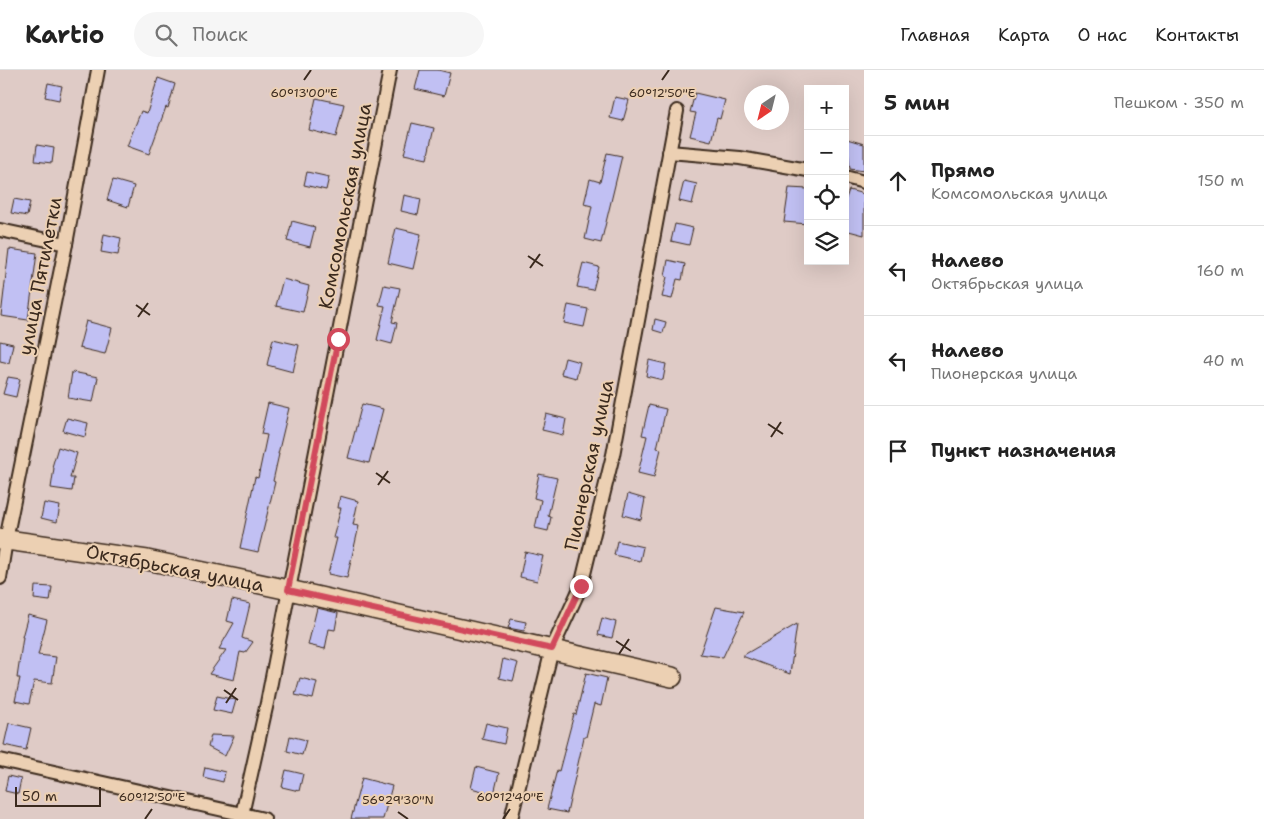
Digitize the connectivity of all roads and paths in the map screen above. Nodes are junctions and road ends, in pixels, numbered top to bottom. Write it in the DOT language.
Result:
graph roads {
  1 [pos="98,70"];
  2 [pos="390,70"];
  3 [pos="677,111"];
  4 [pos="670,152"];
  5 [pos="804,169"];
  6 [pos="849,178"];
  7 [pos="864,182"];
  8 [pos="0,230"];
  9 [pos="66,244"];
  10 [pos="3,539"];
  11 [pos="0,578"];
  12 [pos="288,590"];
  13 [pos="552,649"];
  14 [pos="672,677"];
  15 [pos="0,760"];
  16 [pos="242,816"];
  17 [pos="264,819"];
  18 [pos="512,819"];
  1 -- 9 [label="street, улица Пятилетки"];
  2 -- 12 [label="street, Комсомольская улица"];
  3 -- 4 [label="street, Пионерская улица"];
  4 -- 5 [label="street"];
  4 -- 13 [label="street, Пионерская улица"];
  6 -- 7 [label="street"];
  8 -- 9 [label="street"];
  9 -- 10 [label="street, улица Пятилетки"];
  10 -- 11 [label="street, улица Пятилетки"];
  10 -- 12 [label="street, Октябрьская улица"];
  12 -- 13 [label="street, Октябрьская улица"];
  12 -- 16 [label="street, Комсомольская улица"];
  13 -- 14 [label="street, Октябрьская улица"];
  13 -- 18 [label="street, Пионерская улица"];
  15 -- 16 [label="street"];
  16 -- 17 [label="street"];
}
